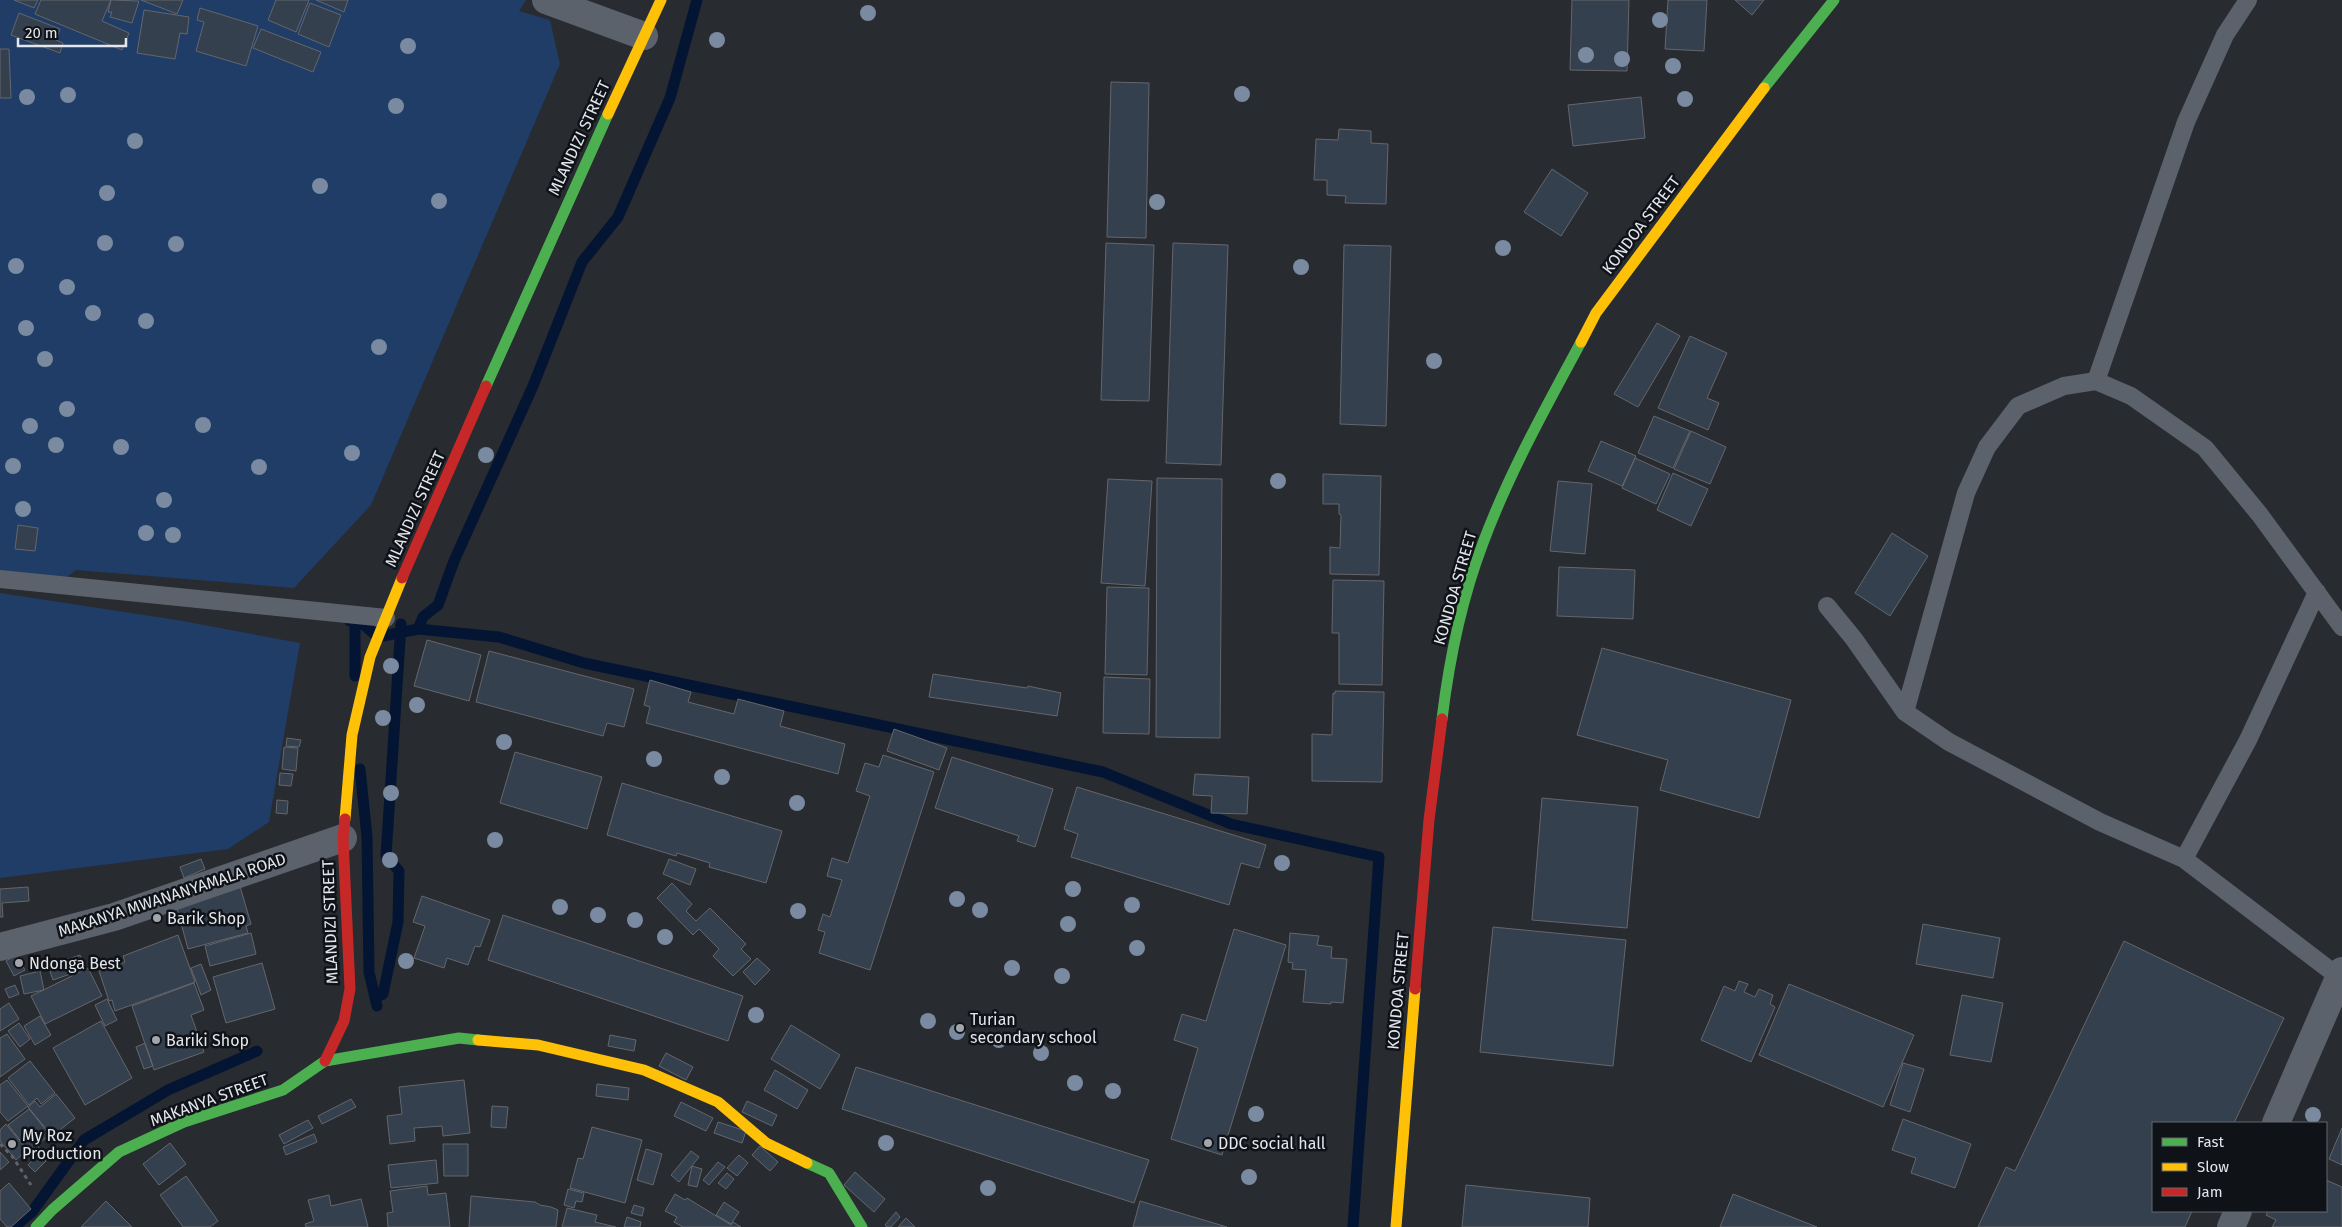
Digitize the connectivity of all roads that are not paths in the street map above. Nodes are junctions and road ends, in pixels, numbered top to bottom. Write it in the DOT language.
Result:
graph roads {
  1 [pos="546,0"];
  2 [pos="661,0"];
  3 [pos="1834,0"];
  4 [pos="2248,0"];
  5 [pos="644,36"];
  6 [pos="2096,381"];
  7 [pos="0,579"];
  8 [pos="2317,592"];
  9 [pos="1827,606"];
  10 [pos="386,618"];
  11 [pos="2342,628"];
  12 [pos="1905,712"];
  13 [pos="343,838"];
  14 [pos="2184,859"];
  15 [pos="0,947"];
  16 [pos="2341,976"];
  17 [pos="325,1061"];
  18 [pos="2276,1122"];
  19 [pos="2238,1212"];
  20 [pos="36,1227"];
  21 [pos="862,1227"];
  22 [pos="1396,1227"];
  23 [pos="2231,1227"];
  1 -- 5 [label="street"];
  2 -- 5 [label="street, MLANDIZI STREET"];
  3 -- 22 [label="street, KONDOA STREET"];
  4 -- 6 [label="lane"];
  5 -- 10 [label="street, MLANDIZI STREET"];
  6 -- 8 [label="lane"];
  6 -- 12 [label="lane"];
  7 -- 10 [label="lane"];
  8 -- 11 [label="lane"];
  8 -- 14 [label="lane"];
  9 -- 12 [label="lane"];
  10 -- 13 [label="street, MLANDIZI STREET"];
  12 -- 14 [label="lane"];
  13 -- 15 [label="street, MAKANYA MWANANYAMALA ROAD"];
  13 -- 17 [label="street, MLANDIZI STREET"];
  14 -- 16 [label="lane"];
  16 -- 18 [label="street"];
  17 -- 20 [label="street, MAKANYA STREET"];
  17 -- 21 [label="street"];
  19 -- 23 [label="street"];
}
